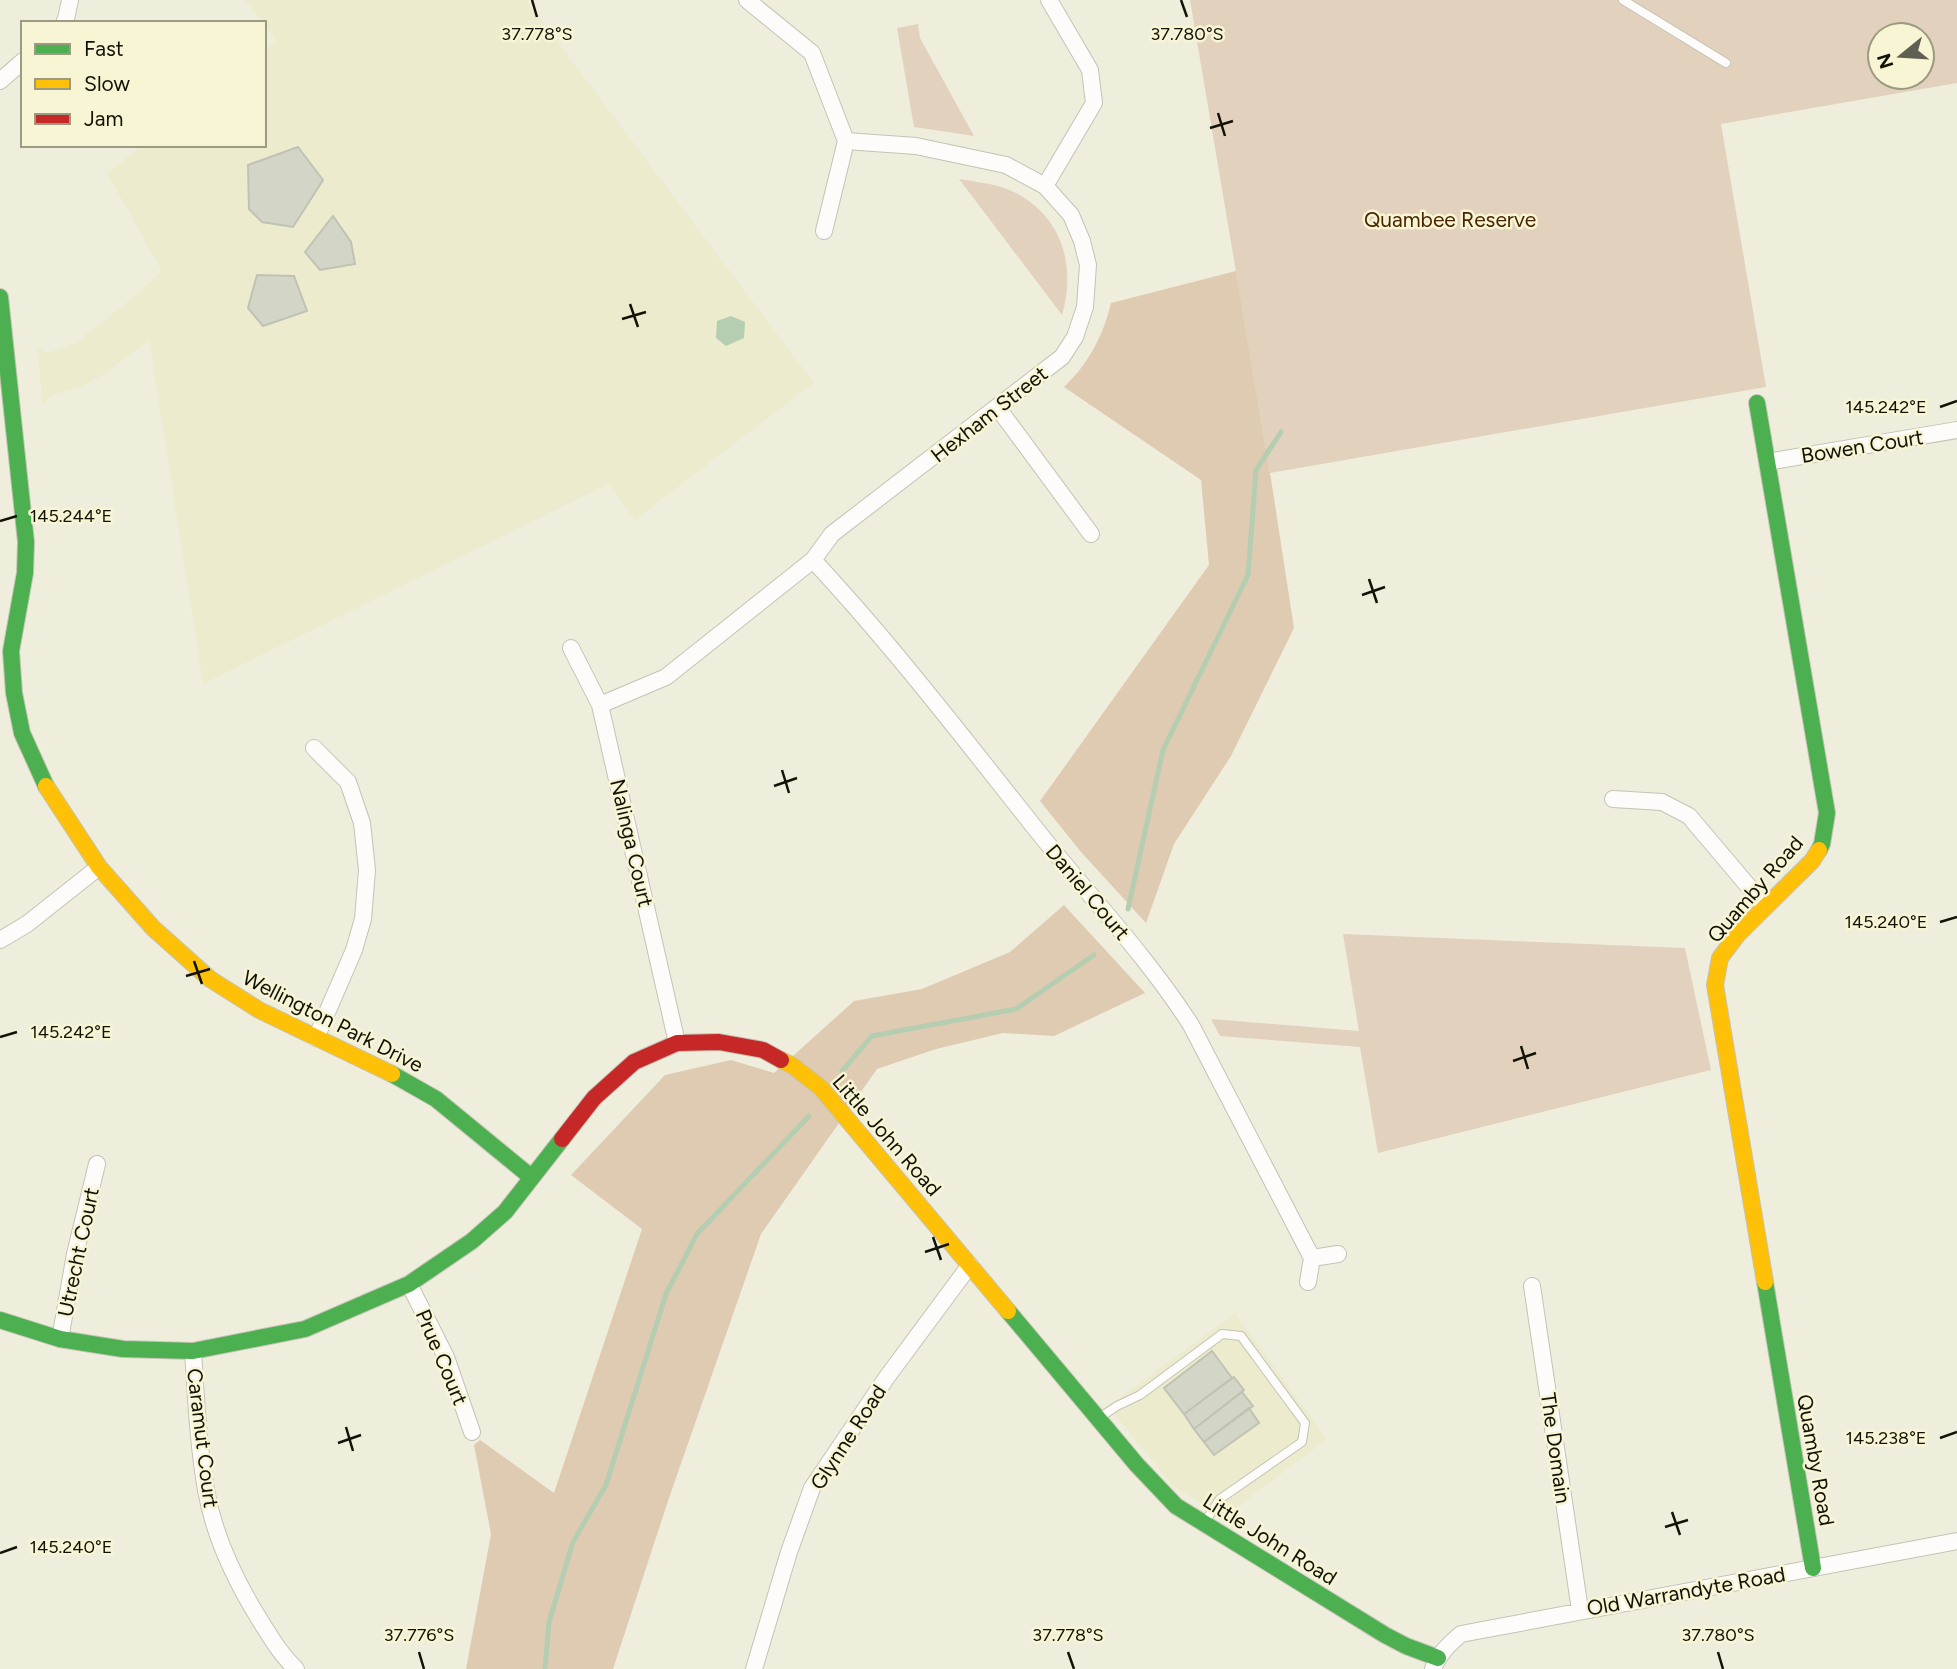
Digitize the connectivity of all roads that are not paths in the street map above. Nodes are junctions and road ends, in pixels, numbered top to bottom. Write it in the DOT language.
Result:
graph roads {
  1 [pos="70,0"];
  2 [pos="747,0"];
  3 [pos="1049,0"];
  4 [pos="1623,0"];
  5 [pos="65,21"];
  6 [pos="21,63"];
  7 [pos="1726,63"];
  8 [pos="0,81"];
  9 [pos="846,141"];
  10 [pos="1045,186"];
  11 [pos="824,231"];
  12 [pos="0,297"];
  13 [pos="1757,403"];
  14 [pos="998,408"];
  15 [pos="1957,430"];
  16 [pos="1767,462"];
  17 [pos="1091,534"];
  18 [pos="813,559"];
  19 [pos="571,648"];
  20 [pos="7,694"];
  21 [pos="600,705"];
  22 [pos="314,748"];
  23 [pos="1613,799"];
  24 [pos="99,867"];
  25 [pos="1765,906"];
  26 [pos="0,940"];
  27 [pos="316,1038"];
  28 [pos="677,1043"];
  29 [pos="97,1164"];
  30 [pos="531,1177"];
  31 [pos="1338,1254"];
  32 [pos="1312,1258"];
  33 [pos="970,1265"];
  34 [pos="1308,1282"];
  35 [pos="409,1284"];
  36 [pos="1532,1286"];
  37 [pos="0,1320"];
  38 [pos="60,1339"];
  39 [pos="193,1351"];
  40 [pos="1099,1418"];
  41 [pos="472,1432"];
  42 [pos="1205,1522"];
  43 [pos="1957,1541"];
  44 [pos="1813,1568"];
  45 [pos="1580,1610"];
  46 [pos="1435,1663"];
  47 [pos="296,1669"];
  48 [pos="754,1669"];
  1 -- 5 [label="street"];
  2 -- 9 [label="street"];
  3 -- 10 [label="street"];
  4 -- 7 [label="lane"];
  6 -- 8 [label="street"];
  9 -- 10 [label="street, Hexham Street"];
  9 -- 11 [label="street"];
  10 -- 14 [label="street, Hexham Street"];
  12 -- 20 [label="street, Wellington Park Drive"];
  13 -- 16 [label="street, Quamby Road"];
  14 -- 17 [label="street"];
  14 -- 18 [label="street, Hexham Street"];
  15 -- 16 [label="street, Bowen Court"];
  16 -- 25 [label="street, Quamby Road"];
  18 -- 21 [label="street, Hexham Street"];
  18 -- 32 [label="street, Daniel Court"];
  19 -- 21 [label="street, Nalinga Court"];
  20 -- 24 [label="street, Wellington Park Drive"];
  21 -- 28 [label="street, Nalinga Court"];
  22 -- 27 [label="street"];
  23 -- 25 [label="street"];
  24 -- 26 [label="street"];
  24 -- 27 [label="street, Wellington Park Drive"];
  25 -- 44 [label="street, Quamby Road"];
  27 -- 30 [label="street, Wellington Park Drive"];
  28 -- 30 [label="street, Little John Road"];
  28 -- 33 [label="street, Little John Road"];
  29 -- 38 [label="street, Utrecht Court"];
  30 -- 35 [label="street, Little John Road"];
  31 -- 32 [label="street"];
  32 -- 34 [label="street"];
  33 -- 40 [label="street, Little John Road"];
  33 -- 48 [label="street, Glynne Road"];
  35 -- 39 [label="street, Little John Road"];
  35 -- 41 [label="street, Prue Court"];
  36 -- 45 [label="street, The Domain"];
  37 -- 38 [label="street, Little John Road"];
  38 -- 39 [label="street, Little John Road"];
  39 -- 47 [label="street, Caramut Court"];
  40 -- 42 [label="street, Little John Road"];
  40 -- 42 [label="lane"];
  42 -- 46 [label="street, Little John Road"];
  43 -- 44 [label="street, Old Warrandyte Road"];
  44 -- 45 [label="street, Old Warrandyte Road"];
  45 -- 46 [label="street, Old Warrandyte Road"];
}
